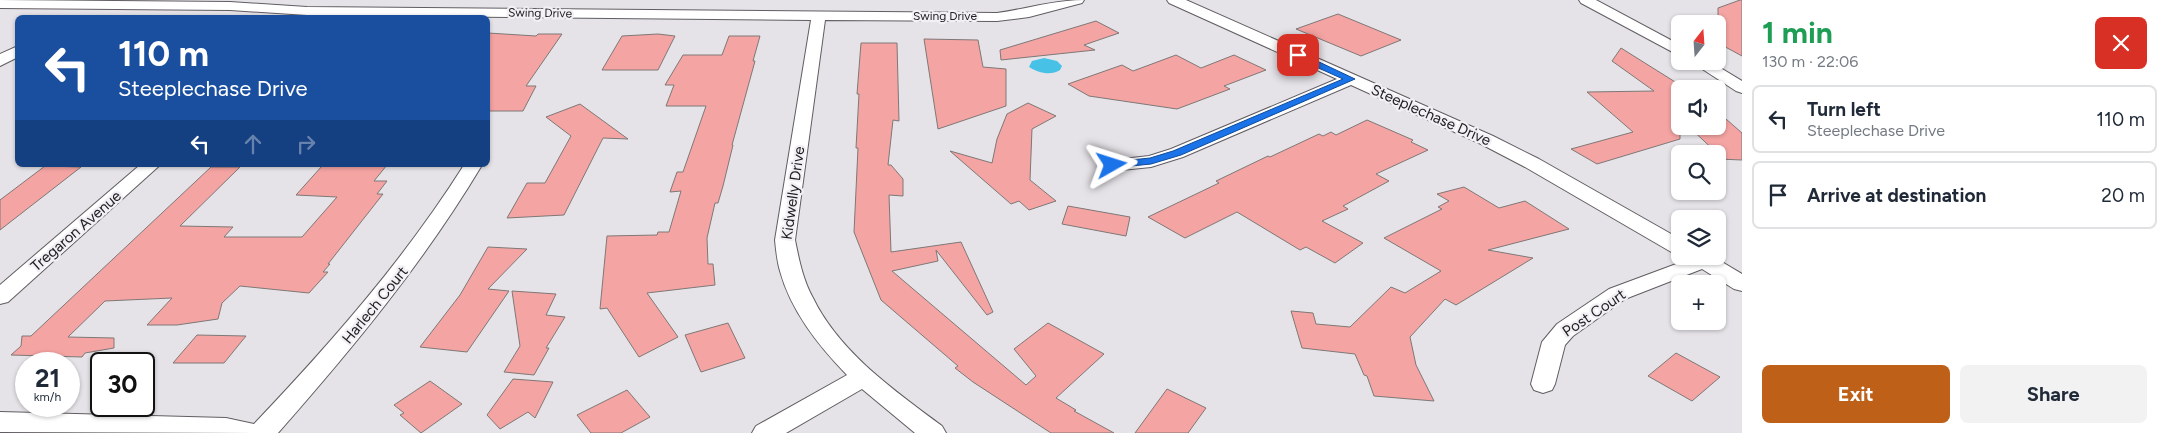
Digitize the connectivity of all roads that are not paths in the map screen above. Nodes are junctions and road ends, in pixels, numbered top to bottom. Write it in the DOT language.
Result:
graph roads {
  1 [pos="340,0"];
  2 [pos="1077,0"];
  3 [pos="1174,0"];
  4 [pos="1586,0"];
  5 [pos="97,2"];
  6 [pos="0,4"];
  7 [pos="324,14"];
  8 [pos="77,15"];
  9 [pos="819,15"];
  10 [pos="1671,46"];
  11 [pos="15,52"];
  12 [pos="0,61"];
  13 [pos="1713,70"];
  14 [pos="1350,79"];
  15 [pos="1742,88"];
  16 [pos="1112,165"];
  17 [pos="150,167"];
  18 [pos="472,167"];
  19 [pos="1671,243"];
  20 [pos="1685,265"];
  21 [pos="1709,265"];
  22 [pos="1742,284"];
  23 [pos="0,296"];
  24 [pos="864,376"];
  25 [pos="1543,384"];
  26 [pos="0,422"];
  27 [pos="250,433"];
  28 [pos="262,433"];
  29 [pos="765,433"];
  30 [pos="933,433"];
  1 -- 7 [label="street"];
  2 -- 9 [label="street, Swing Drive"];
  3 -- 14 [label="street, Steeplechase Drive"];
  4 -- 10 [label="street"];
  5 -- 6 [label="street, Swing Drive"];
  5 -- 7 [label="street, Swing Drive"];
  5 -- 8 [label="street"];
  7 -- 9 [label="street, Swing Drive"];
  9 -- 24 [label="street, Kidwelly Drive"];
  11 -- 12 [label="street"];
  13 -- 15 [label="street"];
  14 -- 16 [label="street"];
  14 -- 19 [label="street, Steeplechase Drive"];
  17 -- 23 [label="street, Tregaron Avenue"];
  18 -- 28 [label="street, Harlech Court"];
  20 -- 25 [label="street, Post Court"];
  21 -- 22 [label="street"];
  24 -- 29 [label="street"];
  24 -- 30 [label="street, Kidwelly Drive"];
  26 -- 27 [label="street"];
}
